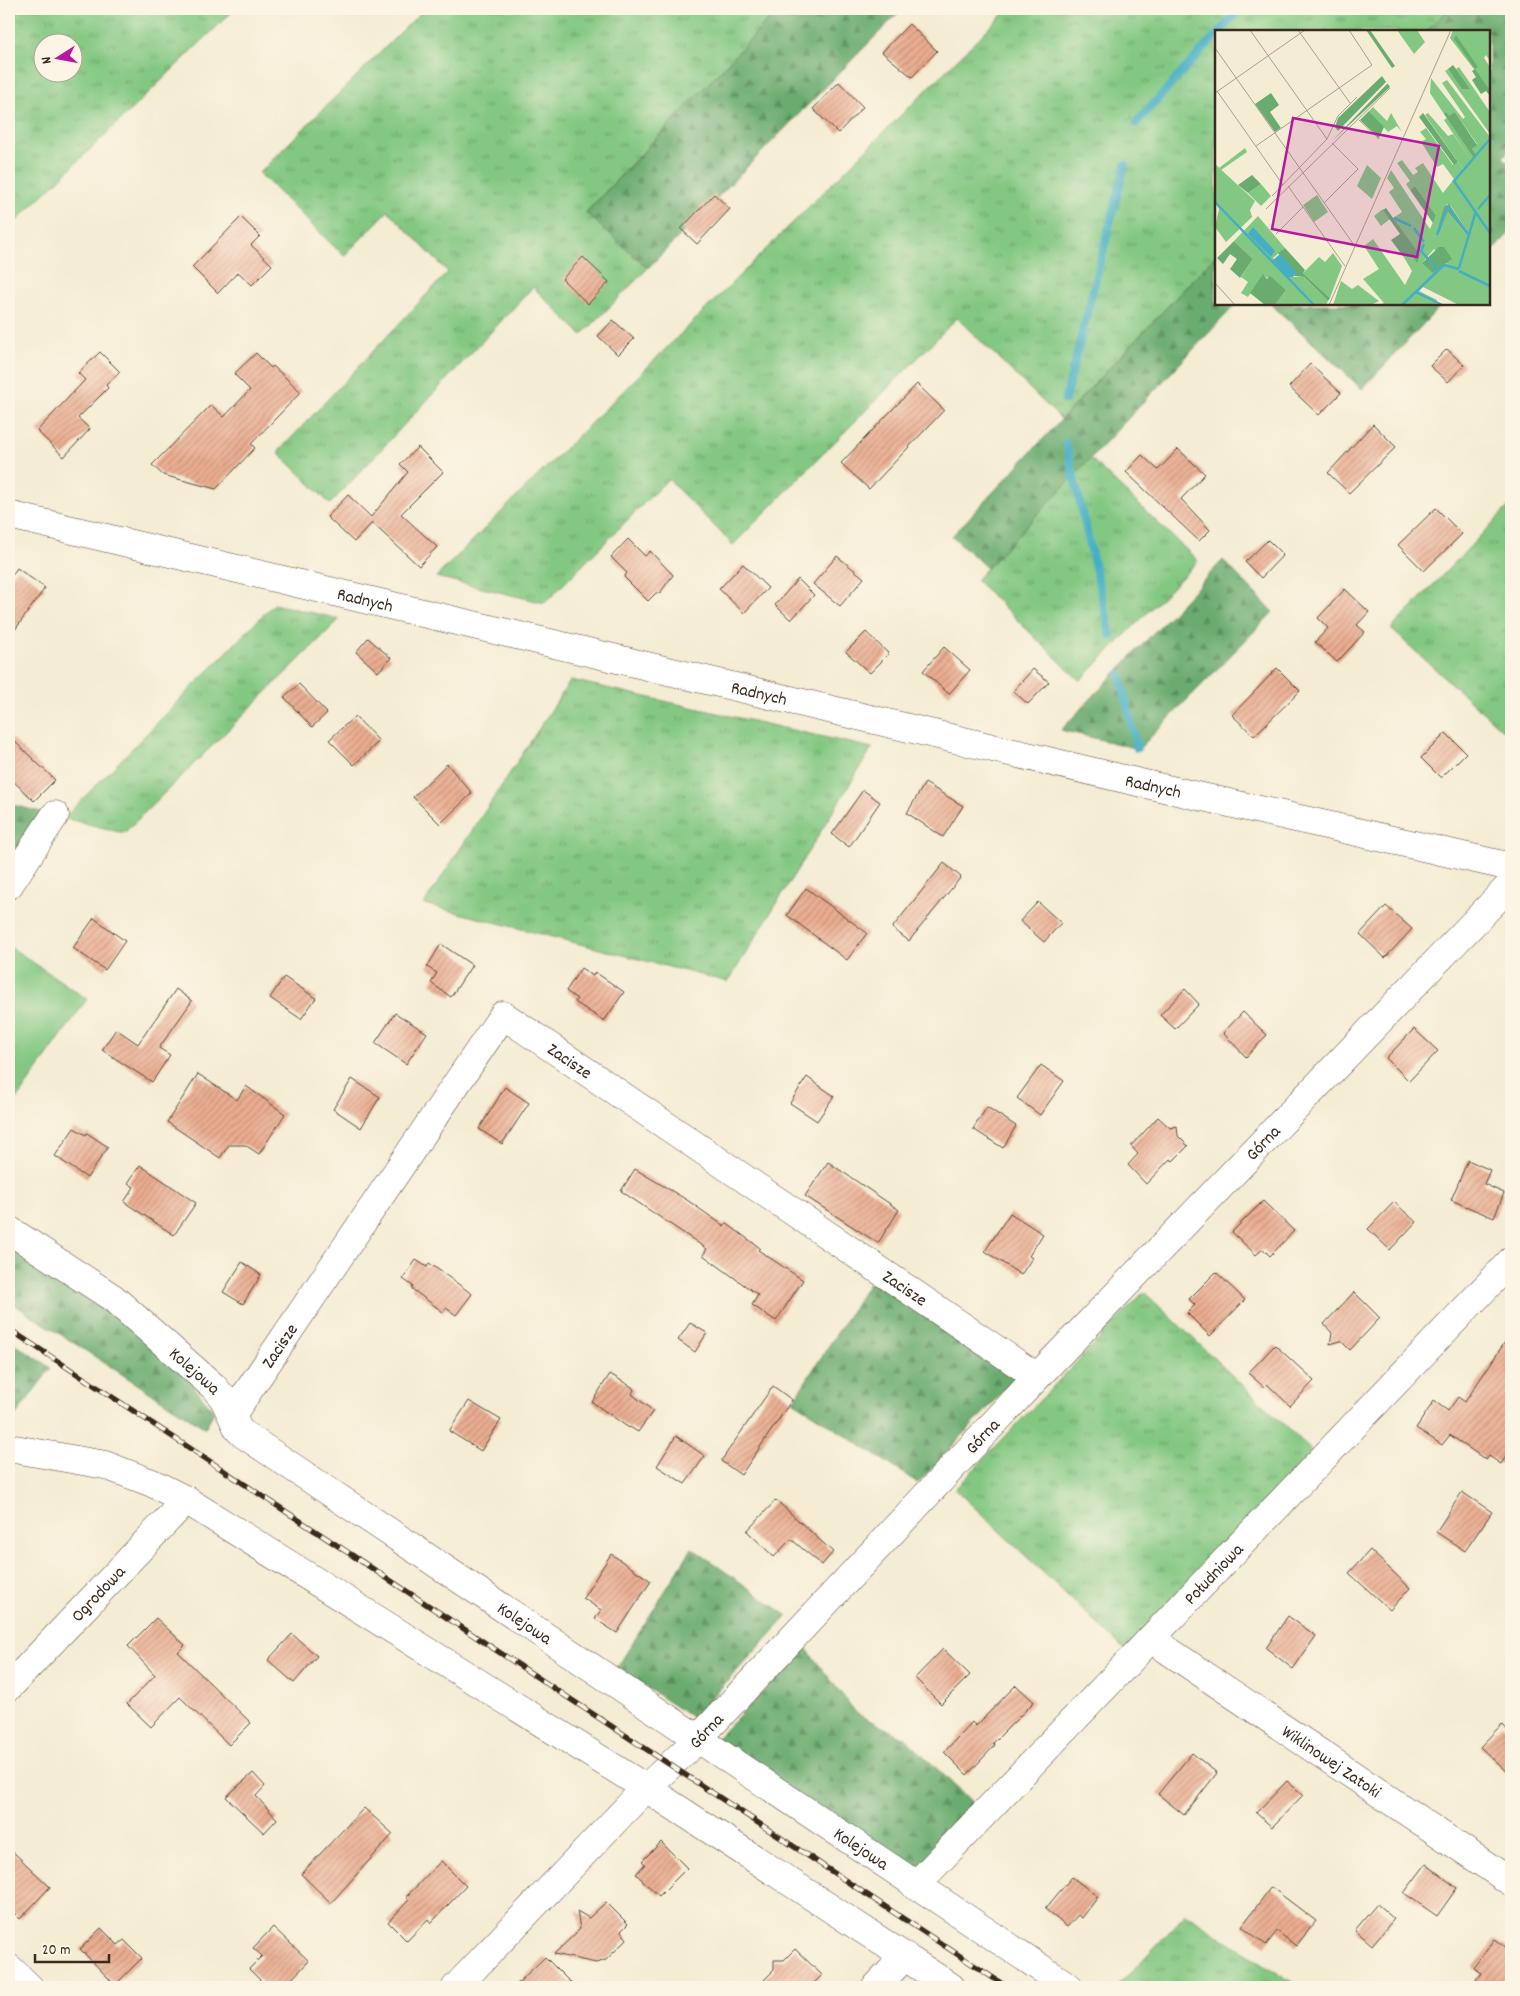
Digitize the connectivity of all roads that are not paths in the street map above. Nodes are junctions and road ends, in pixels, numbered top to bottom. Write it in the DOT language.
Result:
graph roads {
  1 [pos="9,515"];
  2 [pos="55,815"];
  3 [pos="1511,867"];
  4 [pos="1511,884"];
  5 [pos="9,885"];
  6 [pos="9,1230"];
  7 [pos="1511,1261"];
  8 [pos="1037,1377"];
  9 [pos="232,1415"];
  10 [pos="9,1448"];
  11 [pos="186,1500"];
  12 [pos="1151,1639"];
  13 [pos="9,1687"];
  14 [pos="697,1740"];
  15 [pos="646,1788"];
  16 [pos="1511,1882"];
  17 [pos="915,1886"];
  18 [pos="905,1956"];
  19 [pos="9,1968"];
  20 [pos="29,1987"];
  21 [pos="456,1987"];
  22 [pos="876,1987"];
  23 [pos="951,1987"];
  24 [pos="1068,1987"];
  1 -- 3 [label="street, Radnych"];
  2 -- 5 [label="street"];
  4 -- 8 [label="street, Górna"];
  6 -- 9 [label="street, Kolejowa"];
  7 -- 12 [label="street, Południowa"];
  8 -- 9 [label="street, Zacisze"];
  8 -- 14 [label="street, Górna"];
  9 -- 14 [label="street, Kolejowa"];
  10 -- 11 [label="street"];
  11 -- 13 [label="street, Ogrodowa"];
  11 -- 15 [label="street"];
  12 -- 16 [label="street, Wiklinowej Zatoki"];
  12 -- 17 [label="street, Południowa"];
  14 -- 15 [label="street, Górna"];
  14 -- 17 [label="street, Kolejowa"];
  15 -- 18 [label="street"];
  15 -- 21 [label="street, Górna"];
  17 -- 24 [label="street, Kolejowa"];
  18 -- 22 [label="street"];
  18 -- 23 [label="street"];
  19 -- 20 [label="street"];
}
